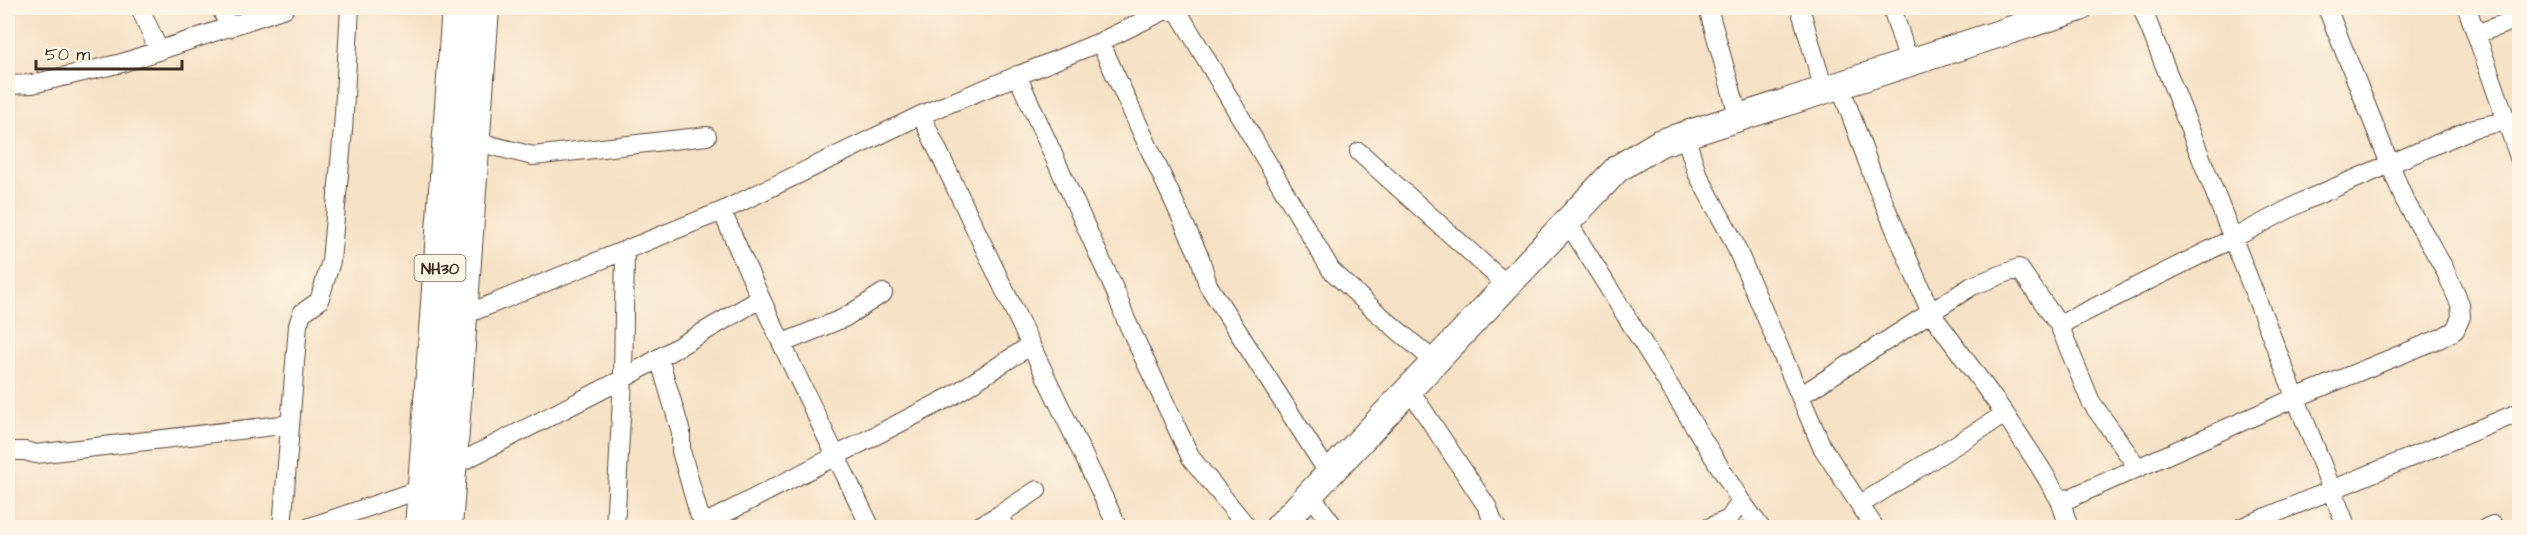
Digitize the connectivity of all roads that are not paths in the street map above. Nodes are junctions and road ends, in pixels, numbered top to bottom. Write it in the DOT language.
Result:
graph roads {
  1 [pos="140,8"];
  2 [pos="221,8"];
  3 [pos="285,8"];
  4 [pos="350,8"];
  5 [pos="458,8"];
  6 [pos="483,8"];
  7 [pos="1708,8"];
  8 [pos="1800,8"];
  9 [pos="1892,8"];
  10 [pos="2079,8"];
  11 [pos="2142,8"];
  12 [pos="2327,8"];
  13 [pos="2467,8"];
  14 [pos="1168,9"];
  15 [pos="2520,18"];
  16 [pos="229,28"];
  17 [pos="2476,34"];
  18 [pos="1100,42"];
  19 [pos="159,51"];
  20 [pos="1909,62"];
  21 [pos="1017,75"];
  22 [pos="8,85"];
  23 [pos="1832,88"];
  24 [pos="921,115"];
  25 [pos="1739,118"];
  26 [pos="2506,121"];
  27 [pos="1685,135"];
  28 [pos="706,136"];
  29 [pos="474,141"];
  30 [pos="1359,152"];
  31 [pos="2520,160"];
  32 [pos="2390,164"];
  33 [pos="722,212"];
  34 [pos="1567,221"];
  35 [pos="2232,239"];
  36 [pos="625,250"];
  37 [pos="1508,285"];
  38 [pos="883,293"];
  39 [pos="760,299"];
  40 [pos="1932,313"];
  41 [pos="462,316"];
  42 [pos="2059,325"];
  43 [pos="783,343"];
  44 [pos="1031,345"];
  45 [pos="659,357"];
  46 [pos="1435,362"];
  47 [pos="623,379"];
  48 [pos="1409,389"];
  49 [pos="1800,396"];
  50 [pos="2295,398"];
  51 [pos="2520,411"];
  52 [pos="2005,414"];
  53 [pos="290,424"];
  54 [pos="8,451"];
  55 [pos="836,456"];
  56 [pos="451,467"];
  57 [pos="2138,468"];
  58 [pos="1329,474"];
  59 [pos="424,488"];
  60 [pos="2331,489"];
  61 [pos="1037,490"];
  62 [pos="1310,494"];
  63 [pos="1741,501"];
  64 [pos="2061,502"];
  65 [pos="1861,504"];
  66 [pos="1002,521"];
  67 [pos="709,525"];
  68 [pos="1281,527"];
  69 [pos="282,528"];
  70 [pos="307,528"];
  71 [pos="421,528"];
  72 [pos="446,528"];
  73 [pos="615,528"];
  74 [pos="871,528"];
  75 [pos="976,528"];
  76 [pos="1118,528"];
  77 [pos="1248,528"];
  78 [pos="1335,528"];
  79 [pos="1497,528"];
  80 [pos="1708,528"];
  81 [pos="1761,528"];
  82 [pos="1875,528"];
  83 [pos="2069,528"];
  84 [pos="2240,528"];
  85 [pos="2347,528"];
  1 -- 19 [label="street"];
  2 -- 16 [label="street"];
  3 -- 16 [label="street"];
  4 -- 53 [label="street"];
  5 -- 59 [label="highway, NH30"];
  6 -- 29 [label="highway"];
  7 -- 25 [label="street"];
  8 -- 23 [label="street"];
  9 -- 20 [label="street"];
  10 -- 20 [label="main road"];
  11 -- 35 [label="street"];
  12 -- 32 [label="street"];
  13 -- 17 [label="street"];
  14 -- 18 [label="street"];
  14 -- 46 [label="street"];
  15 -- 17 [label="street"];
  16 -- 19 [label="street"];
  17 -- 26 [label="street"];
  18 -- 21 [label="street"];
  18 -- 58 [label="street"];
  19 -- 22 [label="street"];
  20 -- 23 [label="main road"];
  21 -- 24 [label="street"];
  21 -- 77 [label="street"];
  23 -- 25 [label="main road"];
  23 -- 40 [label="street"];
  24 -- 33 [label="street"];
  24 -- 44 [label="street"];
  25 -- 27 [label="main road"];
  26 -- 31 [label="street"];
  26 -- 32 [label="street"];
  27 -- 34 [label="main road"];
  27 -- 49 [label="street"];
  28 -- 29 [label="street"];
  29 -- 41 [label="highway"];
  30 -- 37 [label="street"];
  32 -- 35 [label="street"];
  32 -- 50 [label="street"];
  33 -- 36 [label="street"];
  33 -- 39 [label="street"];
  34 -- 37 [label="main road"];
  34 -- 63 [label="street"];
  35 -- 42 [label="street"];
  35 -- 50 [label="street"];
  36 -- 41 [label="street"];
  36 -- 47 [label="street"];
  37 -- 46 [label="main road"];
  38 -- 43 [label="street"];
  39 -- 43 [label="street"];
  39 -- 45 [label="street"];
  40 -- 42 [label="street"];
  40 -- 49 [label="street"];
  40 -- 52 [label="street"];
  41 -- 56 [label="highway"];
  42 -- 57 [label="street"];
  43 -- 55 [label="street"];
  44 -- 55 [label="street"];
  44 -- 76 [label="street"];
  45 -- 47 [label="street"];
  45 -- 67 [label="street"];
  46 -- 48 [label="main road"];
  47 -- 56 [label="street"];
  47 -- 73 [label="street"];
  48 -- 58 [label="main road"];
  48 -- 79 [label="street"];
  49 -- 65 [label="street"];
  50 -- 57 [label="street"];
  50 -- 60 [label="street"];
  51 -- 60 [label="street"];
  52 -- 64 [label="street"];
  52 -- 65 [label="street"];
  53 -- 54 [label="street"];
  53 -- 69 [label="street"];
  55 -- 67 [label="street"];
  55 -- 74 [label="street"];
  56 -- 72 [label="highway"];
  57 -- 64 [label="street"];
  58 -- 62 [label="main road"];
  59 -- 70 [label="street"];
  59 -- 71 [label="highway, NH30"];
  60 -- 84 [label="street"];
  60 -- 85 [label="street"];
  61 -- 66 [label="street"];
  62 -- 68 [label="main road"];
  62 -- 78 [label="street"];
  63 -- 80 [label="street"];
  63 -- 81 [label="street"];
  64 -- 83 [label="street"];
  65 -- 82 [label="street"];
  66 -- 75 [label="street"];
}
